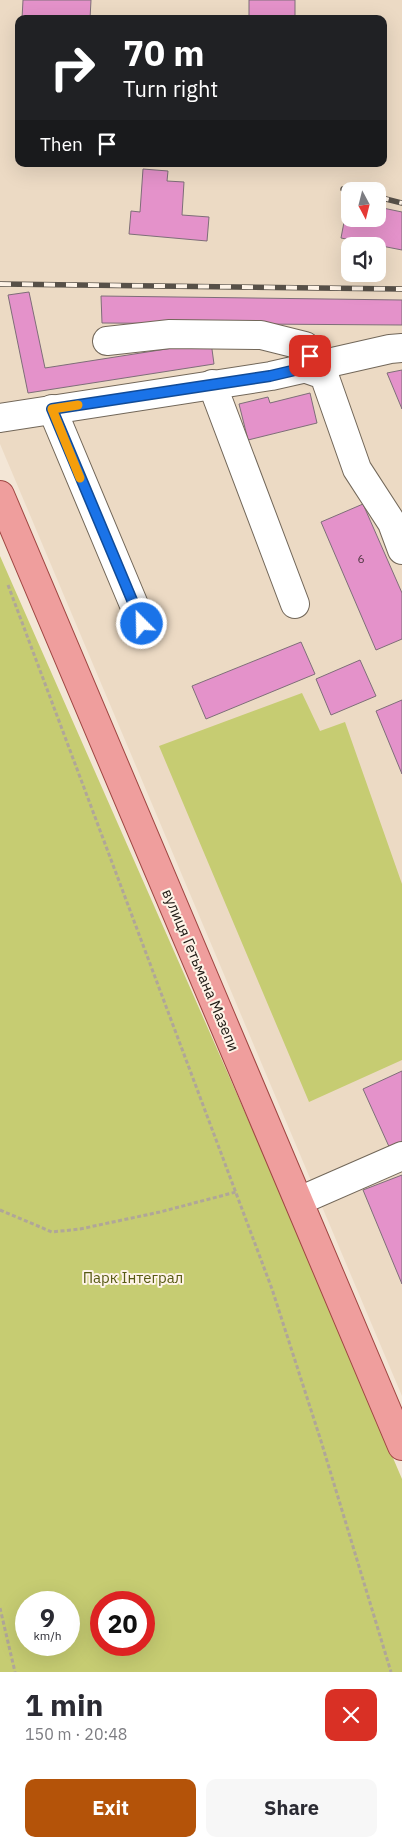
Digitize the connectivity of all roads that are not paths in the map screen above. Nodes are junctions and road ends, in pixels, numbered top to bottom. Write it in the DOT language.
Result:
graph roads {
  1 [pos="107,341"];
  2 [pos="398,351"];
  3 [pos="304,368"];
  4 [pos="212,384"];
  5 [pos="52,409"];
  6 [pos="0,418"];
  7 [pos="0,495"];
  8 [pos="402,550"];
  9 [pos="296,604"];
  10 [pos="142,624"];
  11 [pos="402,1156"];
  12 [pos="299,1201"];
  13 [pos="402,1446"];
  1 -- 3 [label="lane"];
  2 -- 3 [label="lane"];
  3 -- 4 [label="lane"];
  3 -- 8 [label="lane"];
  4 -- 5 [label="lane"];
  4 -- 9 [label="lane"];
  5 -- 6 [label="lane"];
  5 -- 10 [label="lane"];
  7 -- 12 [label="main road, вулиця Гетьмана Мазепи"];
  11 -- 12 [label="lane"];
  12 -- 13 [label="main road, вулиця Гетьмана Мазепи"];
}
